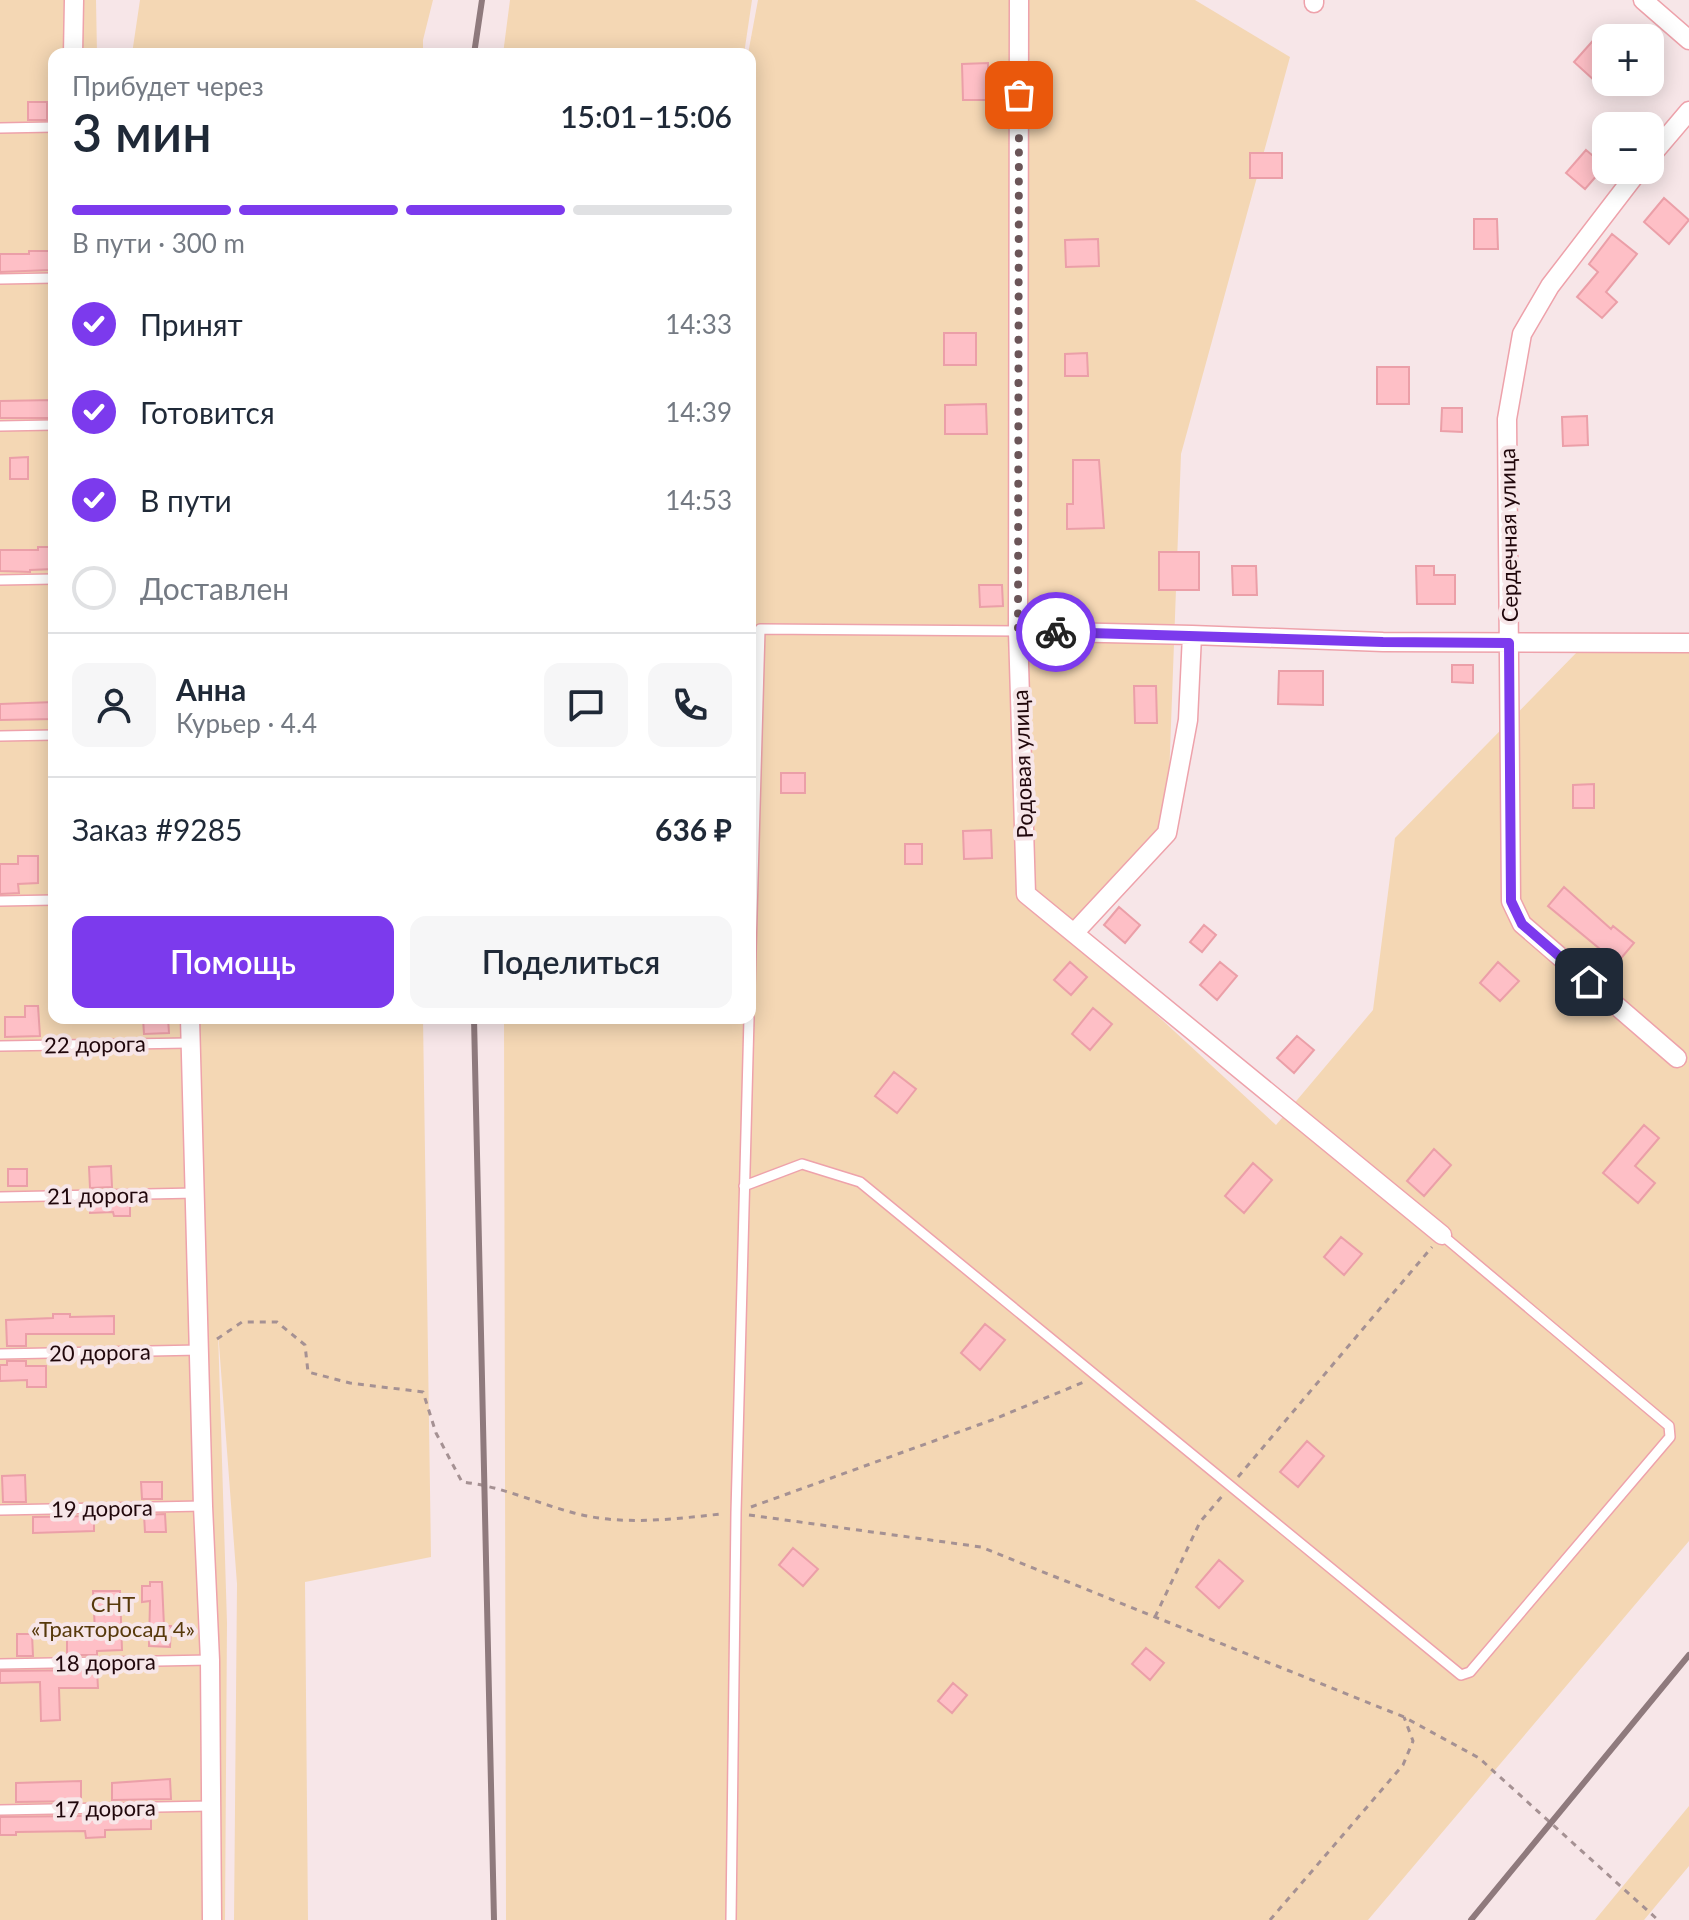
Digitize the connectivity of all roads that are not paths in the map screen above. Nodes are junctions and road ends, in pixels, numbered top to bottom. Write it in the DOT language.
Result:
graph roads {
  1 [pos="74,0"];
  2 [pos="1019,0"];
  3 [pos="1643,0"];
  4 [pos="1689,40"];
  5 [pos="73,48"];
  6 [pos="1689,111"];
  7 [pos="48,127"];
  8 [pos="0,128"];
  9 [pos="1664,140"];
  10 [pos="1628,184"];
  11 [pos="48,278"];
  12 [pos="0,279"];
  13 [pos="48,425"];
  14 [pos="0,426"];
  15 [pos="48,579"];
  16 [pos="0,580"];
  17 [pos="1018,631"];
  18 [pos="1192,635"];
  19 [pos="1509,643"];
  20 [pos="1689,643"];
  21 [pos="48,735"];
  22 [pos="0,736"];
  23 [pos="756,772"];
  24 [pos="48,900"];
  25 [pos="0,901"];
  26 [pos="1074,933"];
  27 [pos="190,1024"];
  28 [pos="749,1024"];
  29 [pos="190,1043"];
  30 [pos="0,1046"];
  31 [pos="1677,1058"];
  32 [pos="744,1186"];
  33 [pos="196,1193"];
  34 [pos="0,1197"];
  35 [pos="1442,1235"];
  36 [pos="200,1350"];
  37 [pos="0,1354"];
  38 [pos="203,1506"];
  39 [pos="0,1510"];
  40 [pos="210,1660"];
  41 [pos="0,1664"];
  42 [pos="210,1806"];
  43 [pos="0,1810"];
  44 [pos="212,1920"];
  45 [pos="731,1920"];
  1 -- 5 [label="street"];
  2 -- 17 [label="street, Родовая улица"];
  3 -- 4 [label="street"];
  6 -- 9 [label="street"];
  7 -- 8 [label="lane"];
  10 -- 19 [label="street, Сердечная улица"];
  11 -- 12 [label="lane"];
  13 -- 14 [label="lane"];
  15 -- 16 [label="lane"];
  17 -- 18 [label="street"];
  17 -- 23 [label="lane"];
  17 -- 26 [label="street, Родовая улица"];
  18 -- 19 [label="street"];
  18 -- 26 [label="street"];
  19 -- 20 [label="street"];
  19 -- 31 [label="street, Сердечная улица"];
  21 -- 22 [label="lane"];
  24 -- 25 [label="lane"];
  26 -- 35 [label="street, Родовая улица"];
  27 -- 29 [label="street"];
  28 -- 32 [label="lane"];
  29 -- 30 [label="lane, 22 дорога"];
  29 -- 33 [label="street"];
  32 -- 35 [label="lane"];
  32 -- 45 [label="lane"];
  33 -- 34 [label="lane, 21 дорога"];
  33 -- 36 [label="street"];
  36 -- 37 [label="lane, 20 дорога"];
  36 -- 38 [label="street"];
  38 -- 39 [label="lane, 19 дорога"];
  38 -- 40 [label="street"];
  40 -- 41 [label="lane, 18 дорога"];
  40 -- 42 [label="street"];
  42 -- 43 [label="lane, 17 дорога"];
  42 -- 44 [label="street"];
}
